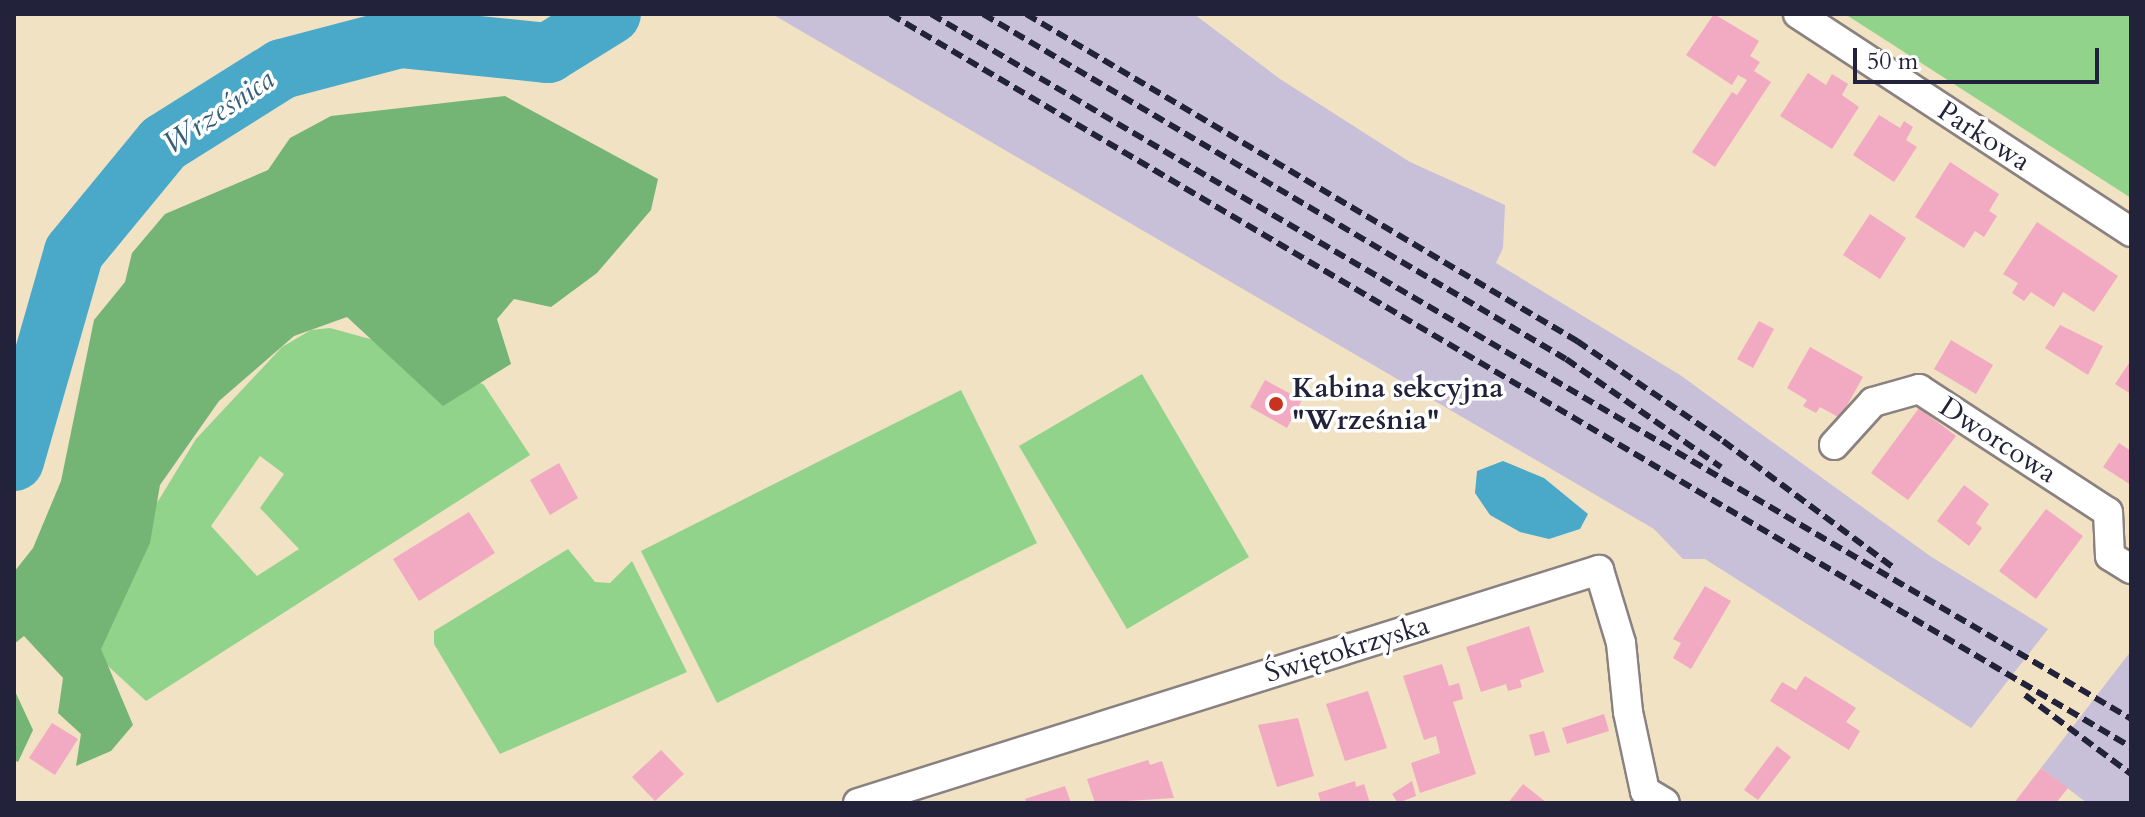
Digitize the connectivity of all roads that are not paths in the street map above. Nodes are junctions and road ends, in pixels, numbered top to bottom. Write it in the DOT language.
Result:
graph roads {
  1 [pos="1798,14"];
  2 [pos="2131,232"];
  3 [pos="1834,445"];
  4 [pos="2131,569"];
  5 [pos="1647,799"];
  6 [pos="858,803"];
  1 -- 2 [label="street, Parkowa"];
  3 -- 4 [label="street, Dworcowa"];
  5 -- 6 [label="street, Świętokrzyska"];
}
